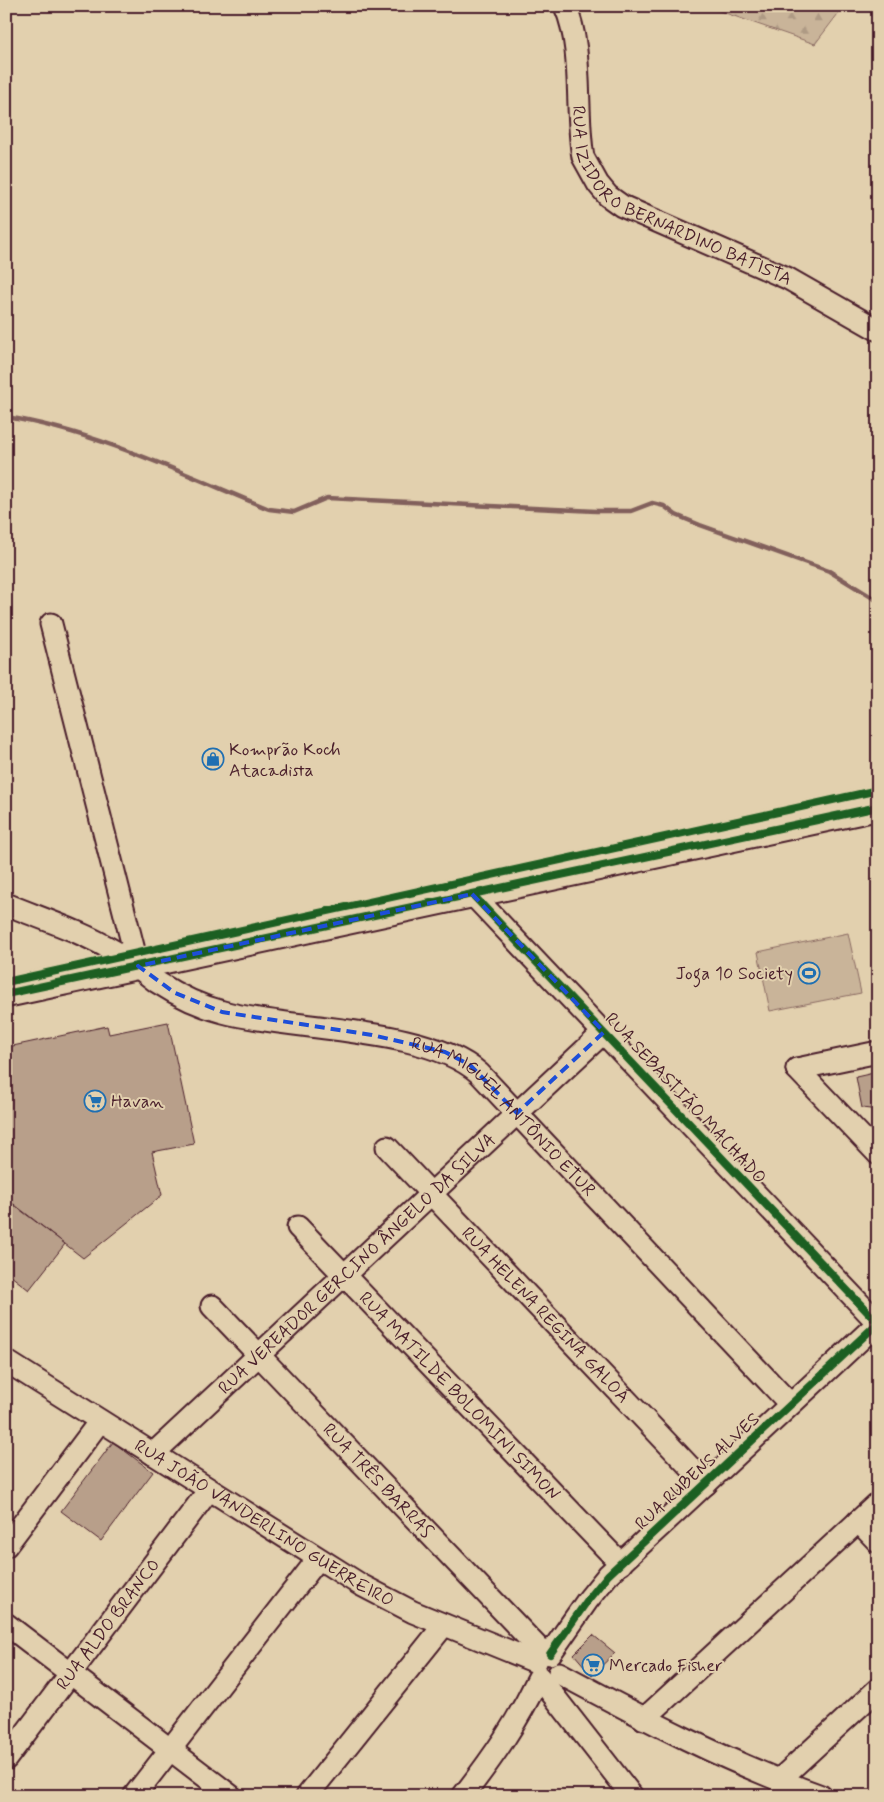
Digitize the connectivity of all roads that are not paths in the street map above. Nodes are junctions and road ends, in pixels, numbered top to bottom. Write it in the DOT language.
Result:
graph roads {
  1 [pos="565,6"];
  2 [pos="878,330"];
  3 [pos="51,624"];
  4 [pos="878,807"];
  5 [pos="472,894"];
  6 [pos="6,904"];
  7 [pos="138,966"];
  8 [pos="6,994"];
  9 [pos="604,1032"];
  10 [pos="878,1052"];
  11 [pos="517,1113"];
  12 [pos="387,1147"];
  13 [pos="878,1154"];
  14 [pos="431,1194"];
  15 [pos="298,1227"];
  16 [pos="344,1275"];
  17 [pos="212,1306"];
  18 [pos="878,1322"];
  19 [pos="259,1355"];
  20 [pos="8,1365"];
  21 [pos="790,1404"];
  22 [pos="100,1421"];
  23 [pos="153,1454"];
  24 [pos="706,1484"];
  25 [pos="209,1490"];
  26 [pos="878,1502"];
  27 [pos="858,1521"];
  28 [pos="878,1542"];
  29 [pos="6,1546"];
  30 [pos="318,1559"];
  31 [pos="620,1564"];
  32 [pos="6,1624"];
  33 [pos="444,1625"];
  34 [pos="546,1664"];
  35 [pos="71,1673"];
  36 [pos="878,1689"];
  37 [pos="644,1719"];
  38 [pos="170,1749"];
  39 [pos="6,1759"];
  40 [pos="778,1781"];
  41 [pos="802,1792"];
  42 [pos="134,1796"];
  43 [pos="231,1796"];
  44 [pos="307,1796"];
  45 [pos="463,1796"];
  46 [pos="632,1796"];
  47 [pos="820,1796"];
  1 -- 2 [label="street, RUA IZIDORO BERNARDINO BATISTA"];
  3 -- 7 [label="street"];
  4 -- 5 [label="main road"];
  5 -- 7 [label="main road"];
  5 -- 9 [label="street, RUA SEBASTIÃO MACHADO"];
  6 -- 7 [label="street, RUA MIGUEL ANTÔNIO ETUR"];
  7 -- 8 [label="main road"];
  7 -- 11 [label="street, RUA MIGUEL ANTÔNIO ETUR"];
  9 -- 11 [label="street, RUA VEREADOR GERCINO ÂNGELO DA SILVA"];
  9 -- 18 [label="street, RUA SEBASTIÃO MACHADO"];
  10 -- 13 [label="street"];
  11 -- 14 [label="street, RUA VEREADOR GERCINO ÂNGELO DA SILVA"];
  11 -- 21 [label="street, RUA MIGUEL ANTÔNIO ETUR"];
  12 -- 14 [label="street, RUA HELENA REGINA GALOÁ"];
  14 -- 16 [label="street, RUA VEREADOR GERCINO ÂNGELO DA SILVA"];
  14 -- 24 [label="street, RUA HELENA REGINA GALOÁ"];
  15 -- 16 [label="street, RUA MATILDE BOLOMINI SIMON"];
  16 -- 19 [label="street, RUA VEREADOR GERCINO ÂNGELO DA SILVA"];
  16 -- 31 [label="street, RUA MATILDE BOLOMINI SIMON"];
  17 -- 19 [label="street, RUA TRÊS BARRAS"];
  18 -- 21 [label="street, RUA RUBENS ALVES"];
  19 -- 23 [label="street, RUA VEREADOR GERCINO ÂNGELO DA SILVA"];
  19 -- 34 [label="street, RUA TRÊS BARRAS"];
  20 -- 22 [label="street, RUA JOÃO VANDERLINO GUERREIRO"];
  21 -- 24 [label="street, RUA RUBENS ALVES"];
  22 -- 23 [label="street, RUA JOÃO VANDERLINO GUERREIRO"];
  22 -- 29 [label="street"];
  23 -- 25 [label="street, RUA JOÃO VANDERLINO GUERREIRO"];
  24 -- 31 [label="street, RUA RUBENS ALVES"];
  25 -- 30 [label="street, RUA JOÃO VANDERLINO GUERREIRO"];
  25 -- 35 [label="street, RUA ALDO BRANCO"];
  26 -- 27 [label="street"];
  27 -- 28 [label="street"];
  27 -- 37 [label="street"];
  30 -- 33 [label="street, RUA JOÃO VANDERLINO GUERREIRO"];
  30 -- 38 [label="street"];
  31 -- 34 [label="street, RUA RUBENS ALVES"];
  32 -- 35 [label="street"];
  33 -- 34 [label="street, RUA JOÃO VANDERLINO GUERREIRO"];
  33 -- 44 [label="street"];
  34 -- 37 [label="street"];
  34 -- 45 [label="street, RUA RUBENS ALVES"];
  34 -- 46 [label="street"];
  35 -- 38 [label="street"];
  35 -- 39 [label="street, RUA ALDO BRANCO"];
  36 -- 40 [label="street"];
  37 -- 40 [label="street"];
  38 -- 42 [label="street"];
  38 -- 43 [label="street"];
  40 -- 41 [label="street"];
  41 -- 47 [label="street"];
}
